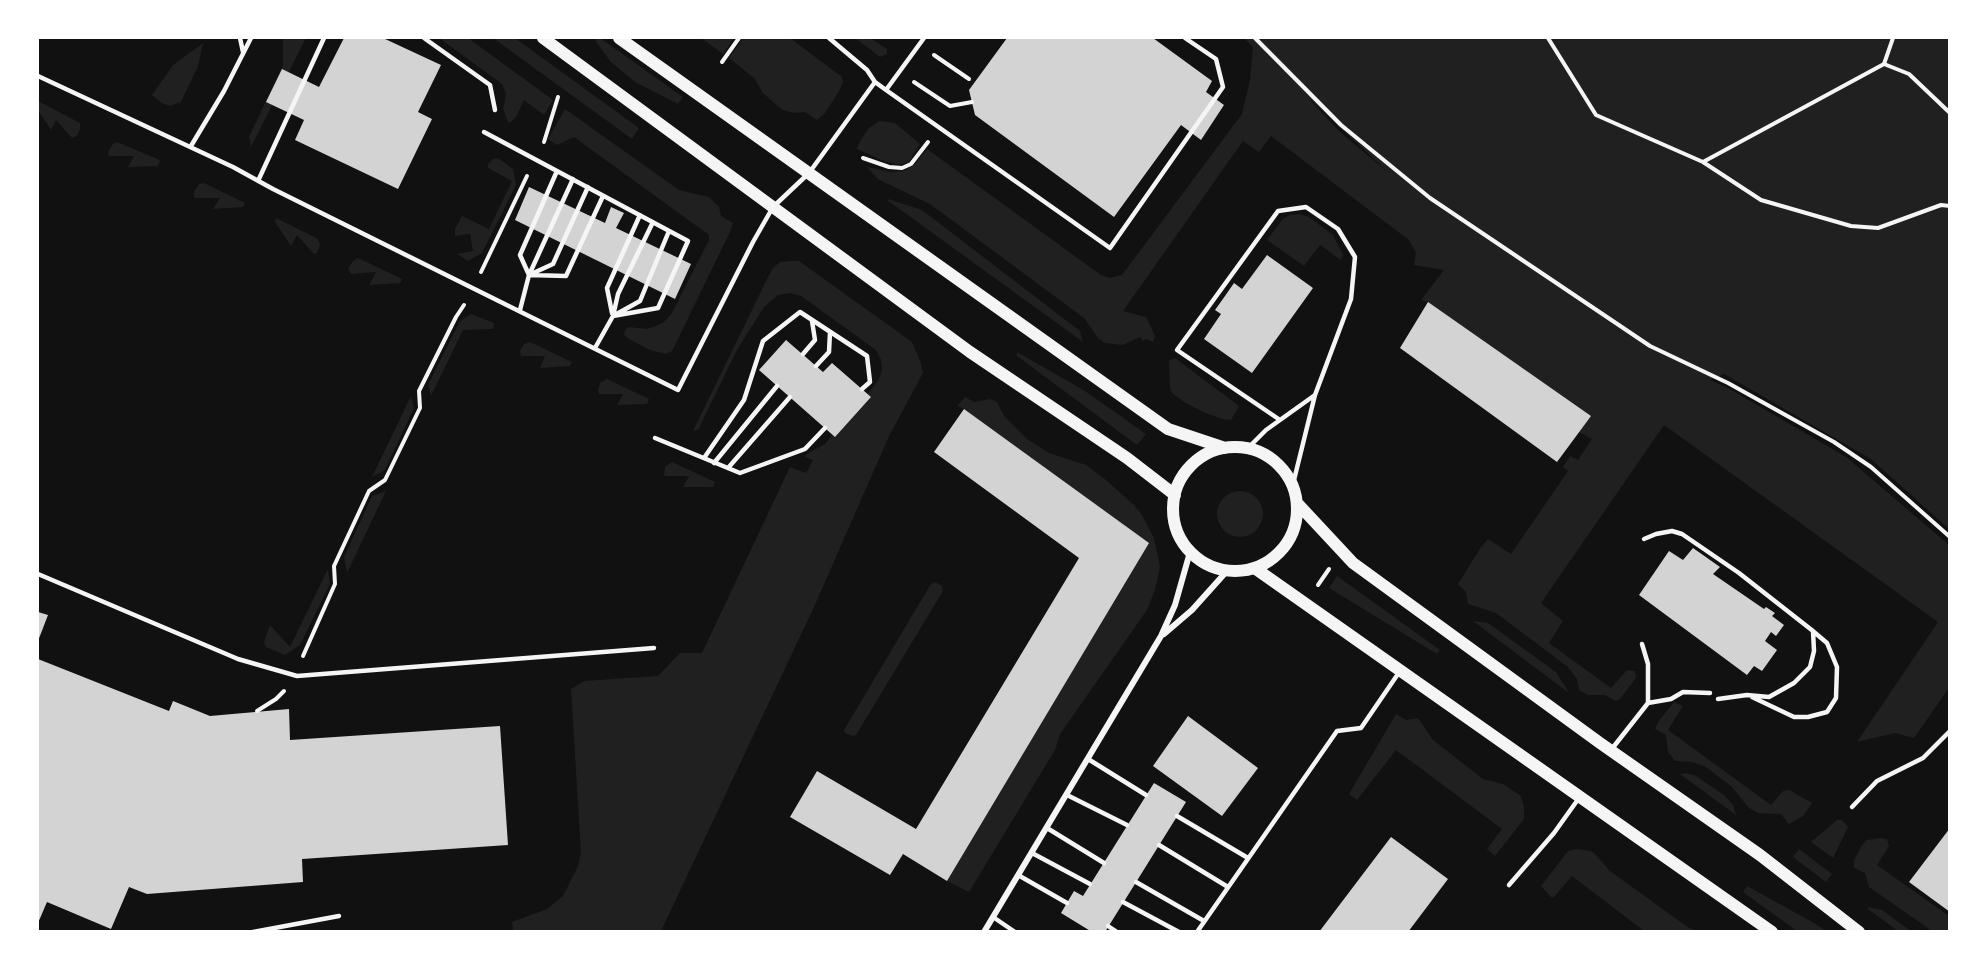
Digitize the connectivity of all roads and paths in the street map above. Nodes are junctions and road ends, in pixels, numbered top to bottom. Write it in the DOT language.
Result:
graph roads {
  1 [pos="240,38"];
  2 [pos="251,38"];
  3 [pos="324,38"];
  4 [pos="424,38"];
  5 [pos="543,38"];
  6 [pos="619,38"];
  7 [pos="739,38"];
  8 [pos="829,38"];
  9 [pos="924,38"];
  10 [pos="1185,38"];
  11 [pos="1255,38"];
  12 [pos="1548,38"];
  13 [pos="1893,38"];
  14 [pos="918,44"];
  15 [pos="243,52"];
  16 [pos="722,62"];
  17 [pos="1884,64"];
  18 [pos="898,72"];
  19 [pos="38,76"];
  20 [pos="969,79"];
  21 [pos="875,82"];
  22 [pos="886,90"];
  23 [pos="558,97"];
  24 [pos="972,102"];
  25 [pos="950,106"];
  26 [pos="495,110"];
  27 [pos="1950,113"];
  28 [pos="937,127"];
  29 [pos="484,132"];
  30 [pos="191,146"];
  31 [pos="863,158"];
  32 [pos="535,159"];
  33 [pos="1703,162"];
  34 [pos="557,171"];
  35 [pos="809,172"];
  36 [pos="573,179"];
  37 [pos="258,181"];
  38 [pos="588,188"];
  39 [pos="603,196"];
  40 [pos="1950,206"];
  41 [pos="773,207"];
  42 [pos="640,215"];
  43 [pos="652,222"];
  44 [pos="669,231"];
  45 [pos="529,275"];
  46 [pos="475,288"];
  47 [pos="520,310"];
  48 [pos="613,316"];
  49 [pos="812,321"];
  50 [pos="830,332"];
  51 [pos="595,348"];
  52 [pos="803,354"];
  53 [pos="816,366"];
  54 [pos="777,386"];
  55 [pos="862,389"];
  56 [pos="1315,395"];
  57 [pos="790,397"];
  58 [pos="1280,420"];
  59 [pos="825,428"];
  60 [pos="656,438"];
  61 [pos="1225,447"];
  62 [pos="1248,448"];
  63 [pos="704,458"];
  64 [pos="714,463"];
  65 [pos="728,468"];
  66 [pos="1293,484"];
  67 [pos="1175,495"];
  68 [pos="1298,504"];
  69 [pos="1950,537"];
  70 [pos="1644,539"];
  71 [pos="1190,552"];
  72 [pos="1256,569"];
  73 [pos="1329,569"];
  74 [pos="1227,571"];
  75 [pos="38,574"];
  76 [pos="1318,585"];
  77 [pos="1813,631"];
  78 [pos="1161,636"];
  79 [pos="1641,644"];
  80 [pos="654,648"];
  81 [pos="1400,671"];
  82 [pos="297,676"];
  83 [pos="1710,693"];
  84 [pos="1747,695"];
  85 [pos="1718,699"];
  86 [pos="1648,703"];
  87 [pos="257,711"];
  88 [pos="1950,731"];
  89 [pos="1610,751"];
  90 [pos="1088,759"];
  91 [pos="1067,795"];
  92 [pos="1146,795"];
  93 [pos="1580,796"];
  94 [pos="1852,807"];
  95 [pos="1177,816"];
  96 [pos="1127,825"];
  97 [pos="1047,828"];
  98 [pos="1159,845"];
  99 [pos="1032,853"];
  100 [pos="1248,858"];
  101 [pos="1104,863"];
  102 [pos="1018,875"];
  103 [pos="1136,882"];
  104 [pos="1090,884"];
  105 [pos="1509,885"];
  106 [pos="1228,887"];
  107 [pos="1124,902"];
  108 [pos="1067,903"];
  109 [pos="339,916"];
  110 [pos="993,916"];
  111 [pos="1204,921"];
  112 [pos="1108,926"];
  113 [pos="253,932"];
  114 [pos="984,932"];
  115 [pos="1016,932"];
  116 [pos="1117,932"];
  117 [pos="1179,932"];
  118 [pos="1197,932"];
  119 [pos="1772,932"];
  120 [pos="1859,932"];
  1 -- 15 [label="lane"];
  2 -- 15 [label="lane"];
  3 -- 37 [label="lane"];
  4 -- 26 [label="lane"];
  5 -- 41 [label="main road"];
  6 -- 35 [label="main road"];
  7 -- 16 [label="path"];
  8 -- 21 [label="lane"];
  9 -- 14 [label="lane"];
  10 -- 28 [label="lane"];
  11 -- 69 [label="path"];
  12 -- 33 [label="path"];
  13 -- 17 [label="path"];
  14 -- 18 [label="lane"];
  14 -- 20 [label="path"];
  15 -- 30 [label="lane"];
  17 -- 27 [label="path"];
  17 -- 33 [label="path"];
  18 -- 22 [label="lane"];
  18 -- 25 [label="path"];
  19 -- 30 [label="lane"];
  21 -- 22 [label="lane"];
  21 -- 35 [label="lane"];
  22 -- 28 [label="lane"];
  23 -- 32 [label="path"];
  24 -- 25 [label="path"];
  25 -- 28 [label="path"];
  28 -- 31 [label="path"];
  29 -- 32 [label="lane"];
  30 -- 37 [label="lane"];
  32 -- 34 [label="lane"];
  32 -- 46 [label="path"];
  33 -- 40 [label="path"];
  34 -- 36 [label="lane"];
  34 -- 45 [label="lane"];
  35 -- 41 [label="lane"];
  35 -- 61 [label="main road"];
  36 -- 38 [label="lane"];
  36 -- 45 [label="lane"];
  37 -- 46 [label="lane"];
  38 -- 39 [label="lane"];
  38 -- 45 [label="lane"];
  39 -- 42 [label="lane"];
  39 -- 45 [label="lane"];
  41 -- 51 [label="lane"];
  41 -- 67 [label="main road"];
  42 -- 43 [label="lane"];
  42 -- 48 [label="lane"];
  43 -- 44 [label="lane"];
  43 -- 48 [label="lane"];
  44 -- 48 [label="lane"];
  44 -- 48 [label="lane"];
  45 -- 47 [label="lane"];
  46 -- 47 [label="lane"];
  46 -- 82 [label="path"];
  47 -- 51 [label="lane"];
  48 -- 51 [label="lane"];
  49 -- 50 [label="lane"];
  49 -- 52 [label="lane"];
  49 -- 63 [label="lane"];
  50 -- 53 [label="lane"];
  50 -- 55 [label="lane"];
  54 -- 64 [label="lane"];
  56 -- 58 [label="lane"];
  56 -- 58 [label="lane"];
  56 -- 66 [label="lane"];
  57 -- 65 [label="lane"];
  58 -- 62 [label="lane"];
  59 -- 65 [label="lane"];
  60 -- 63 [label="lane"];
  61 -- 62 [label="main road"];
  61 -- 67 [label="main road"];
  62 -- 66 [label="main road"];
  63 -- 64 [label="lane"];
  64 -- 65 [label="lane"];
  66 -- 68 [label="main road"];
  67 -- 71 [label="main road"];
  68 -- 72 [label="main road"];
  68 -- 89 [label="main road"];
  70 -- 77 [label="lane"];
  71 -- 74 [label="main road"];
  71 -- 78 [label="street"];
  72 -- 74 [label="main road"];
  72 -- 81 [label="main road"];
  73 -- 76 [label="path"];
  74 -- 78 [label="street"];
  75 -- 82 [label="lane"];
  77 -- 84 [label="lane"];
  77 -- 84 [label="lane"];
  78 -- 90 [label="street"];
  79 -- 86 [label="lane"];
  80 -- 82 [label="lane"];
  81 -- 93 [label="main road"];
  81 -- 100 [label="lane"];
  82 -- 87 [label="path"];
  83 -- 86 [label="lane"];
  84 -- 85 [label="lane"];
  86 -- 89 [label="lane"];
  88 -- 94 [label="lane"];
  89 -- 120 [label="main road"];
  90 -- 91 [label="street"];
  90 -- 92 [label="lane"];
  91 -- 96 [label="lane"];
  91 -- 97 [label="street"];
  93 -- 105 [label="lane"];
  93 -- 119 [label="main road"];
  95 -- 100 [label="lane"];
  97 -- 99 [label="street"];
  97 -- 101 [label="lane"];
  98 -- 106 [label="lane"];
  99 -- 102 [label="street"];
  99 -- 104 [label="lane"];
  100 -- 106 [label="lane"];
  102 -- 108 [label="lane"];
  102 -- 110 [label="street"];
  103 -- 111 [label="lane"];
  106 -- 111 [label="lane"];
  107 -- 117 [label="lane"];
  109 -- 113 [label="lane"];
  110 -- 114 [label="street"];
  110 -- 115 [label="lane"];
  111 -- 118 [label="lane"];
  112 -- 116 [label="lane"];
}
